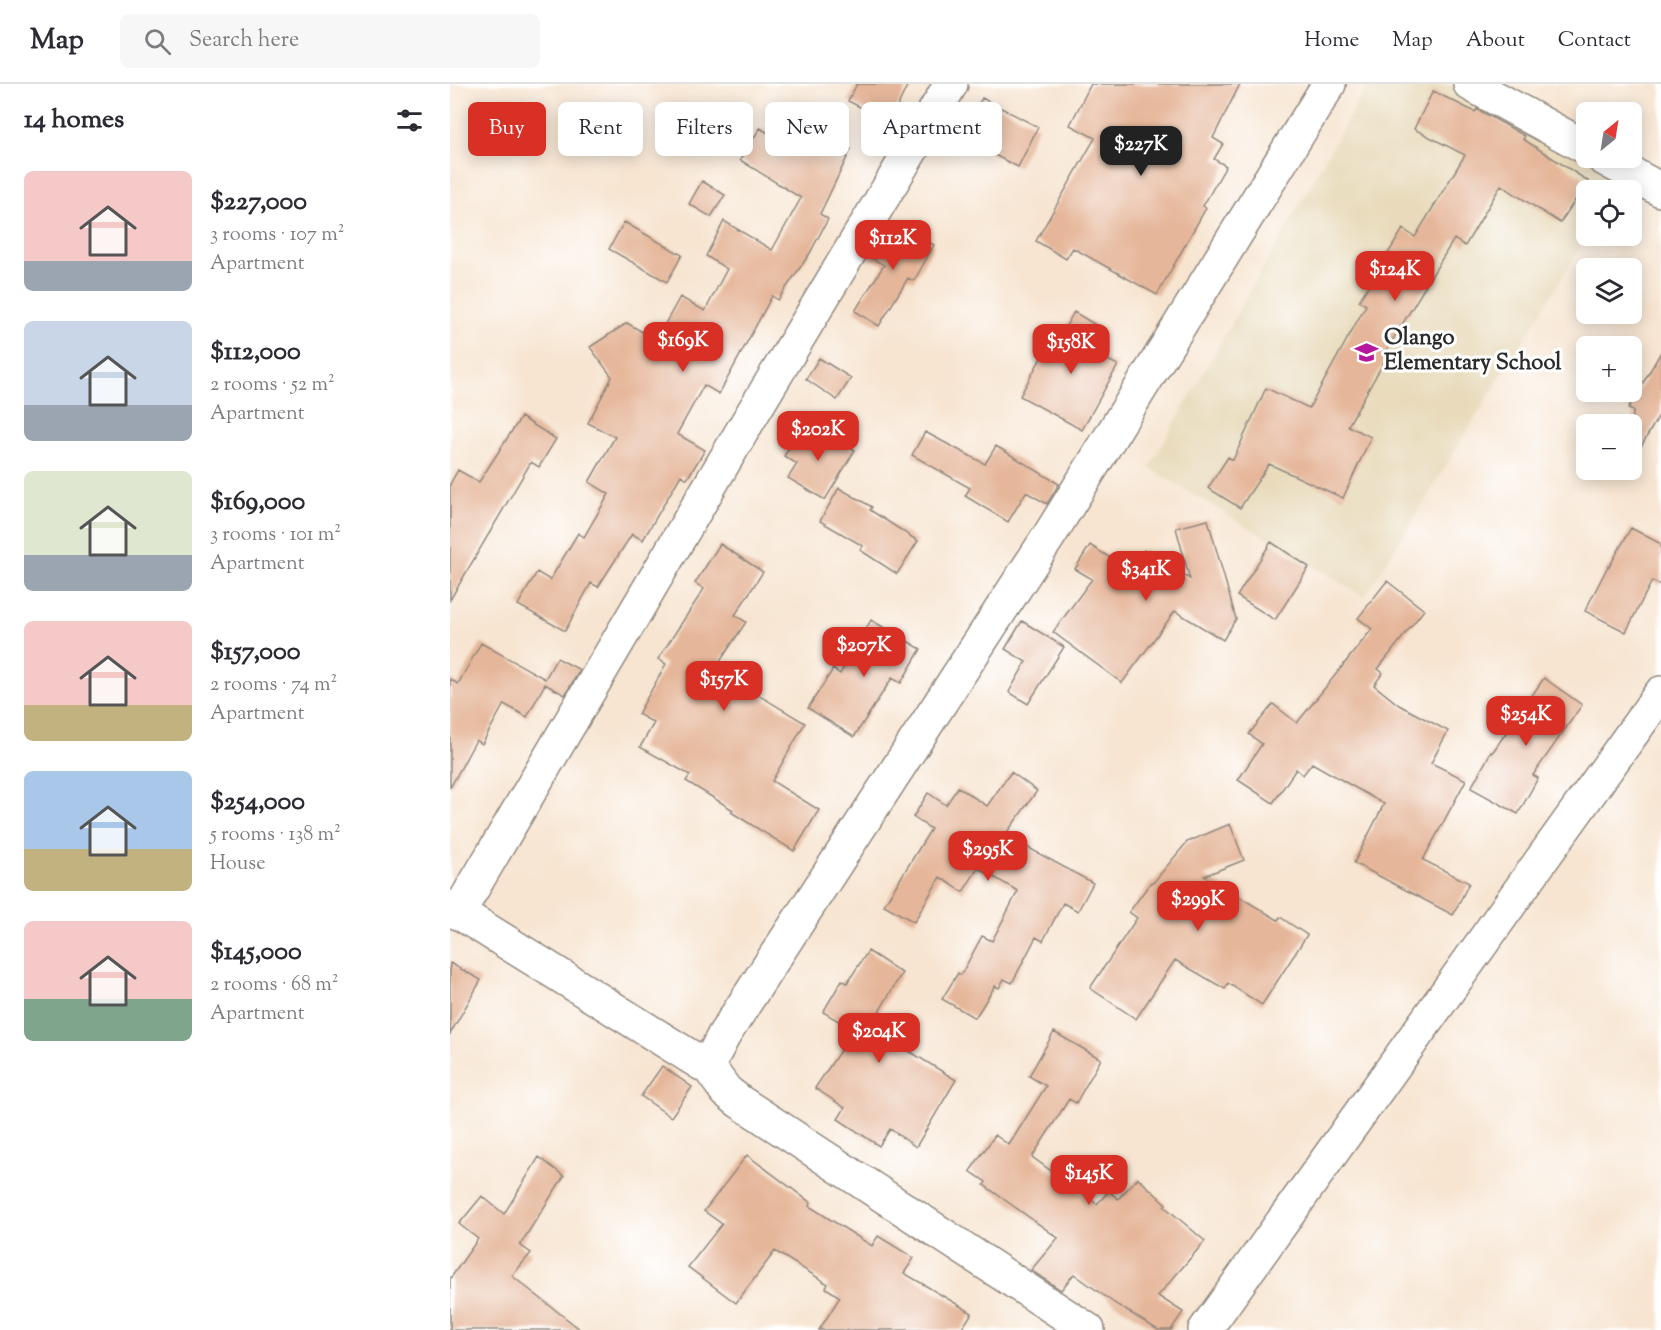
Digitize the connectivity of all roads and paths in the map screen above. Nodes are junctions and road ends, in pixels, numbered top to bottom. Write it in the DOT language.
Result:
graph roads {
  1 [pos="951,84"];
  2 [pos="1329,84"];
  3 [pos="1470,84"];
  4 [pos="1576,142"];
  5 [pos="1622,168"];
  6 [pos="1661,190"];
  7 [pos="1661,693"];
  8 [pos="454,910"];
  9 [pos="710,1070"];
  10 [pos="1053,1321"];
  11 [pos="1088,1330"];
  12 [pos="1205,1330"];
  1 -- 8 [label="street"];
  2 -- 9 [label="street"];
  3 -- 4 [label="street"];
  5 -- 6 [label="street"];
  7 -- 12 [label="street"];
  8 -- 9 [label="street"];
  9 -- 10 [label="street"];
  10 -- 11 [label="street"];
}
